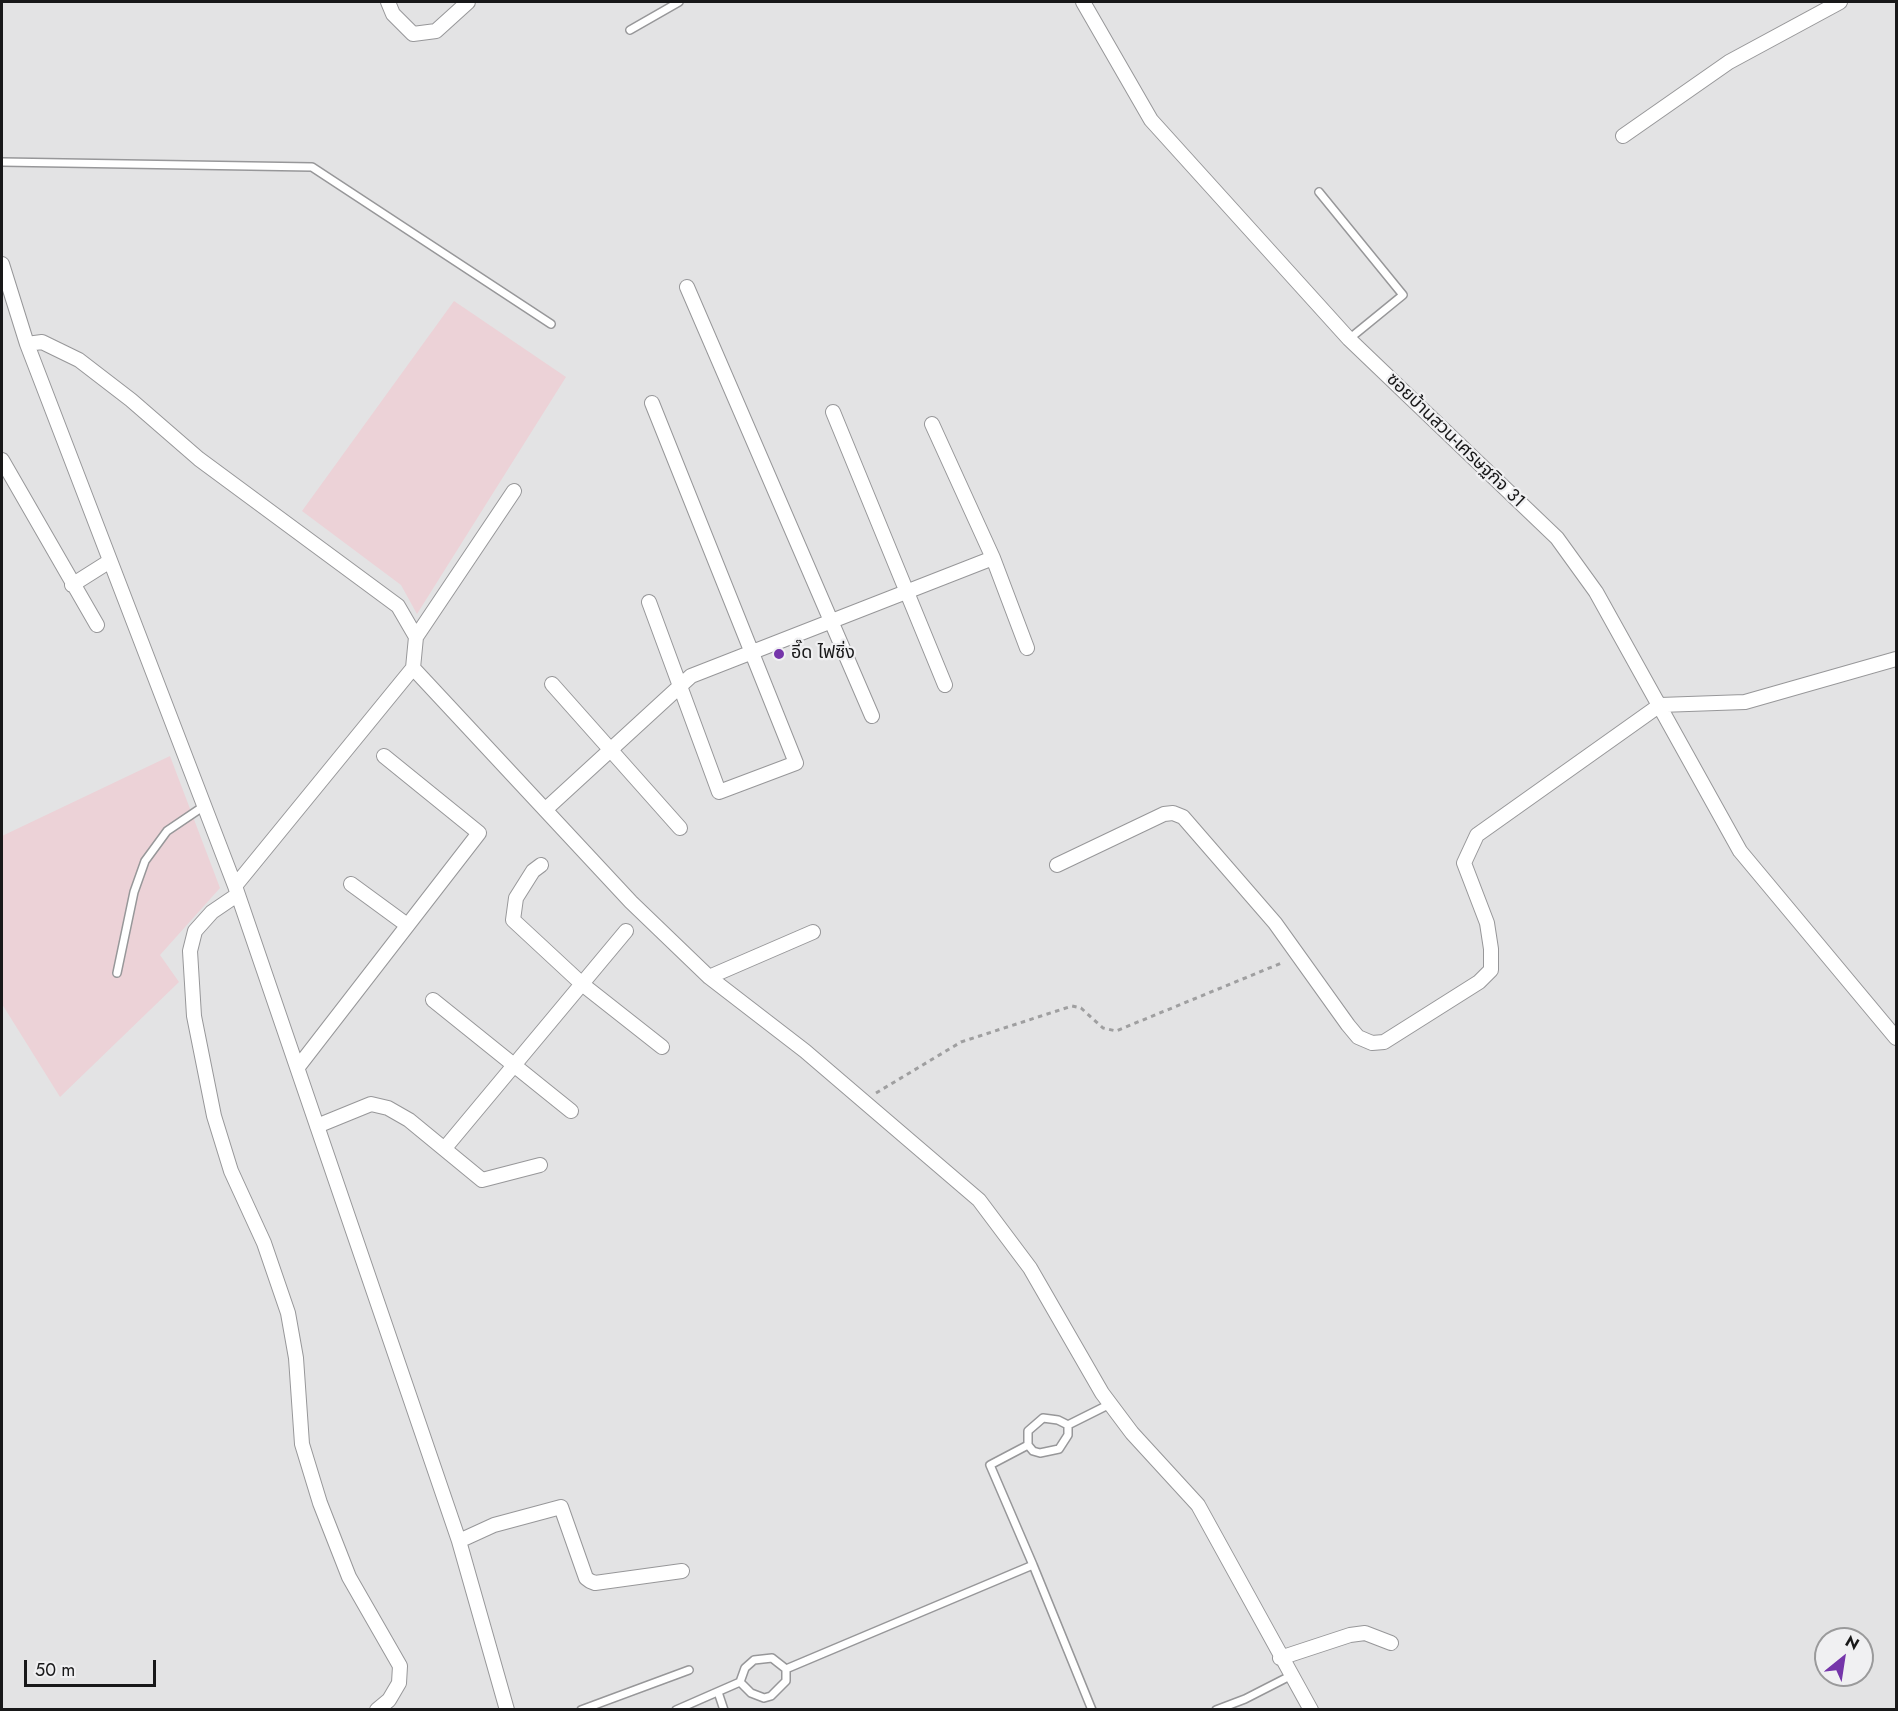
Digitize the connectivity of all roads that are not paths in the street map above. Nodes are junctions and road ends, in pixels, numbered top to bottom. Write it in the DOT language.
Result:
graph roads {
  1 [pos="388,2"];
  2 [pos="468,2"];
  3 [pos="679,2"];
  4 [pos="1083,2"];
  5 [pos="1840,2"];
  6 [pos="630,30"];
  7 [pos="1623,136"];
  8 [pos="2,162"];
  9 [pos="1319,192"];
  10 [pos="2,264"];
  11 [pos="687,286"];
  12 [pos="8,307"];
  13 [pos="551,324"];
  14 [pos="1349,339"];
  15 [pos="27,344"];
  16 [pos="652,403"];
  17 [pos="833,412"];
  18 [pos="932,424"];
  19 [pos="2,460"];
  20 [pos="514,491"];
  21 [pos="993,558"];
  22 [pos="110,561"];
  23 [pos="72,585"];
  24 [pos="906,592"];
  25 [pos="649,602"];
  26 [pos="833,621"];
  27 [pos="97,625"];
  28 [pos="416,637"];
  29 [pos="1027,648"];
  30 [pos="753,652"];
  31 [pos="1896,659"];
  32 [pos="413,668"];
  33 [pos="552,684"];
  34 [pos="945,685"];
  35 [pos="679,687"];
  36 [pos="1660,705"];
  37 [pos="872,716"];
  38 [pos="611,749"];
  39 [pos="384,756"];
  40 [pos="204,806"];
  41 [pos="546,809"];
  42 [pos="680,828"];
  43 [pos="541,865"];
  44 [pos="1057,865"];
  45 [pos="351,884"];
  46 [pos="236,890"];
  47 [pos="407,925"];
  48 [pos="626,931"];
  49 [pos="813,932"];
  50 [pos="117,973"];
  51 [pos="709,977"];
  52 [pos="582,984"];
  53 [pos="433,1000"];
  54 [pos="1896,1038"];
  55 [pos="662,1047"];
  56 [pos="515,1064"];
  57 [pos="298,1067"];
  58 [pos="571,1111"];
  59 [pos="317,1126"];
  60 [pos="445,1148"];
  61 [pos="540,1165"];
  62 [pos="1110,1404"];
  63 [pos="1068,1425"];
  64 [pos="1028,1445"];
  65 [pos="459,1540"];
  66 [pos="1033,1565"];
  67 [pos="682,1571"];
  68 [pos="1391,1643"];
  69 [pos="1280,1658"];
  70 [pos="786,1669"];
  71 [pos="689,1670"];
  72 [pos="1290,1676"];
  73 [pos="740,1682"];
  74 [pos="718,1692"];
  75 [pos="377,1710"];
  76 [pos="507,1710"];
  77 [pos="581,1710"];
  78 [pos="676,1710"];
  79 [pos="724,1710"];
  80 [pos="1092,1710"];
  81 [pos="1216,1710"];
  82 [pos="1311,1710"];
  1 -- 2 [label="street"];
  3 -- 6 [label="lane"];
  4 -- 14 [label="street, ซอยบ้านสวน-เศรษฐกิจ 31"];
  5 -- 7 [label="street"];
  8 -- 13 [label="lane"];
  9 -- 14 [label="lane"];
  10 -- 12 [label="street"];
  11 -- 26 [label="street"];
  12 -- 15 [label="street"];
  14 -- 36 [label="street, ซอยบ้านสวน-เศรษฐกิจ 31"];
  15 -- 22 [label="street"];
  15 -- 28 [label="street"];
  16 -- 30 [label="street"];
  17 -- 24 [label="street"];
  18 -- 21 [label="street"];
  19 -- 23 [label="street"];
  20 -- 28 [label="street"];
  21 -- 24 [label="street"];
  21 -- 29 [label="street"];
  22 -- 23 [label="street"];
  22 -- 40 [label="street"];
  23 -- 27 [label="street"];
  24 -- 26 [label="street"];
  24 -- 34 [label="street"];
  25 -- 35 [label="street"];
  26 -- 30 [label="street"];
  26 -- 37 [label="street"];
  28 -- 32 [label="street"];
  30 -- 35 [label="street"];
  30 -- 35 [label="street"];
  31 -- 36 [label="street"];
  32 -- 41 [label="street"];
  32 -- 46 [label="street"];
  33 -- 38 [label="street"];
  35 -- 38 [label="street"];
  36 -- 44 [label="street"];
  36 -- 54 [label="street, ซอยบ้านสวน-เศรษฐกิจ 31"];
  38 -- 41 [label="street"];
  38 -- 42 [label="street"];
  39 -- 47 [label="street"];
  40 -- 46 [label="street"];
  40 -- 50 [label="lane"];
  41 -- 51 [label="street"];
  43 -- 52 [label="street"];
  45 -- 47 [label="street"];
  46 -- 57 [label="street"];
  46 -- 75 [label="street"];
  47 -- 57 [label="street"];
  48 -- 52 [label="street"];
  49 -- 51 [label="street"];
  51 -- 62 [label="street"];
  52 -- 55 [label="street"];
  52 -- 56 [label="street"];
  53 -- 56 [label="street"];
  56 -- 58 [label="street"];
  56 -- 60 [label="street"];
  57 -- 59 [label="street"];
  59 -- 60 [label="street"];
  59 -- 65 [label="street"];
  60 -- 61 [label="street"];
  62 -- 63 [label="lane"];
  62 -- 69 [label="street"];
  63 -- 64 [label="lane"];
  63 -- 64 [label="lane"];
  64 -- 66 [label="lane"];
  65 -- 67 [label="street"];
  65 -- 76 [label="street"];
  66 -- 70 [label="lane"];
  66 -- 80 [label="lane"];
  68 -- 69 [label="street"];
  69 -- 72 [label="street"];
  70 -- 73 [label="lane"];
  70 -- 73 [label="lane"];
  71 -- 77 [label="lane"];
  72 -- 81 [label="lane"];
  72 -- 82 [label="street"];
  73 -- 74 [label="lane"];
  74 -- 78 [label="lane"];
  74 -- 79 [label="lane"];
}
